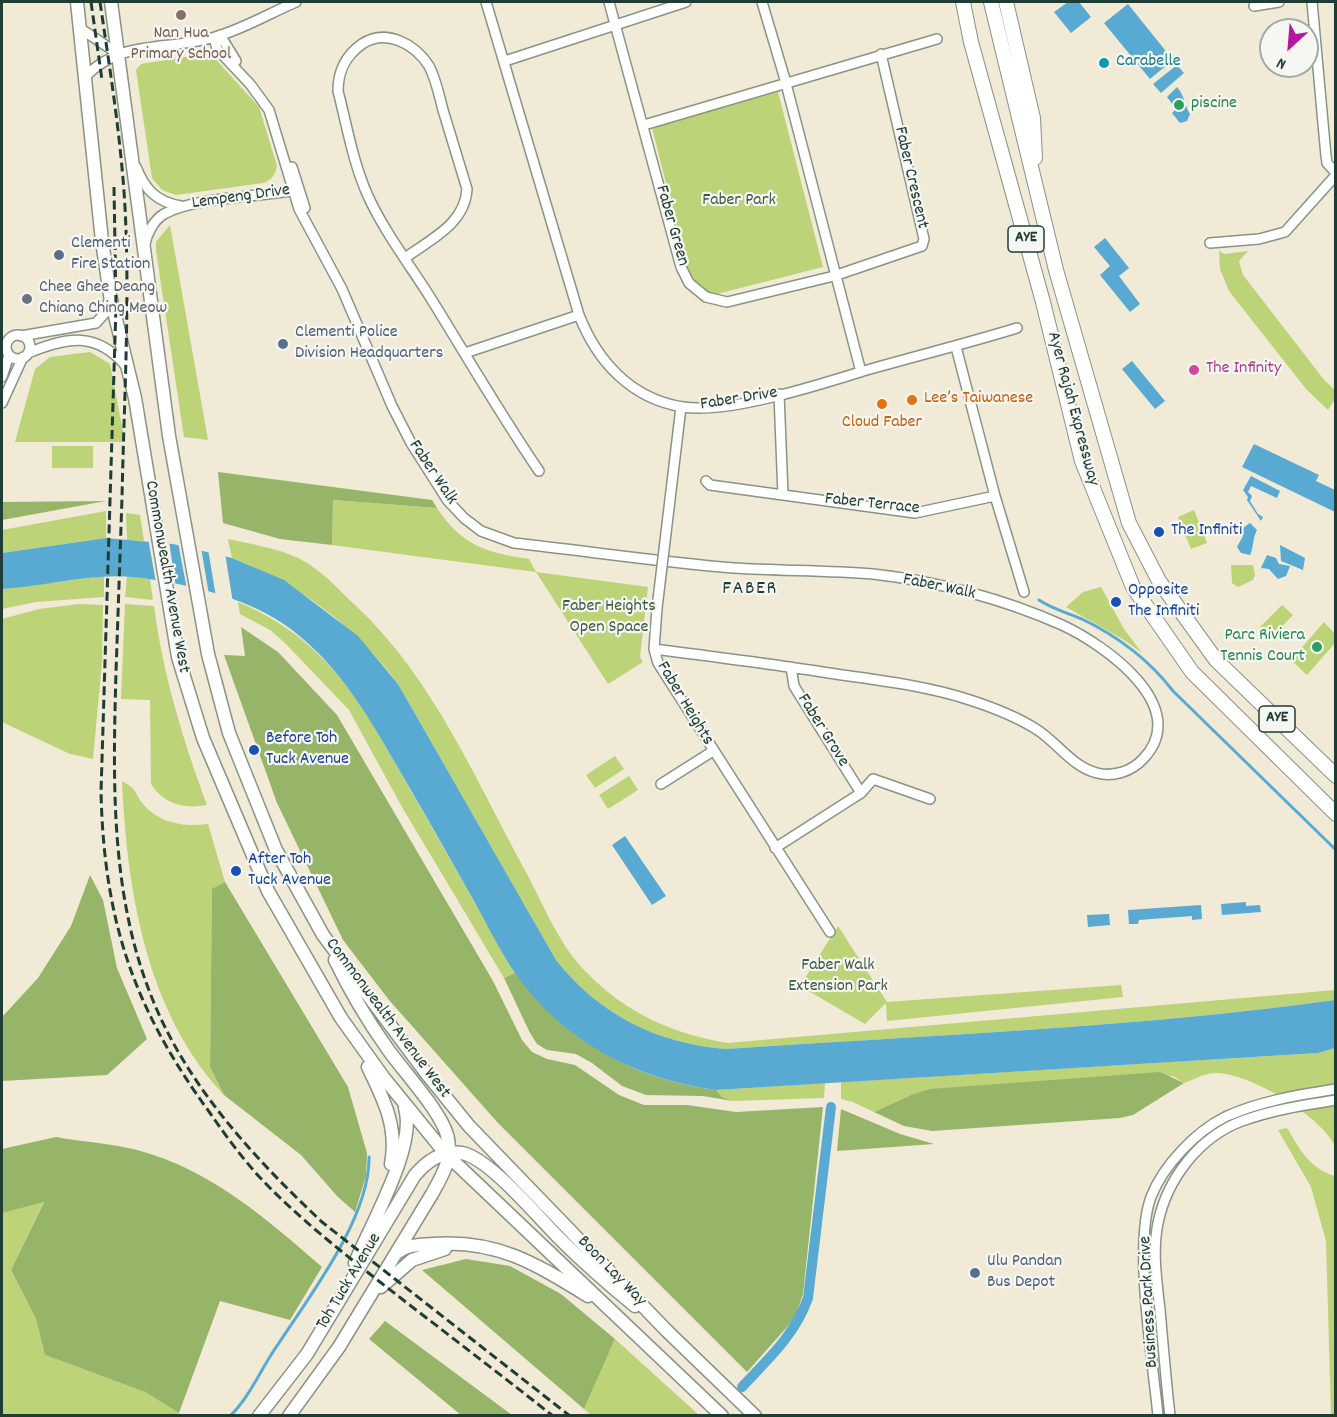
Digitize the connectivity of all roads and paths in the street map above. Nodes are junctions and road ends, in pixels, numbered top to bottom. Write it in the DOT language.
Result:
graph roads {
  1 [pos="77,2"];
  2 [pos="111,2"];
  3 [pos="296,2"];
  4 [pos="486,2"];
  5 [pos="609,2"];
  6 [pos="686,2"];
  7 [pos="762,2"];
  8 [pos="963,2"];
  9 [pos="992,2"];
  10 [pos="1006,2"];
  11 [pos="1279,2"];
  12 [pos="1311,2"];
  13 [pos="1254,6"];
  14 [pos="615,23"];
  15 [pos="81,29"];
  16 [pos="217,36"];
  17 [pos="937,39"];
  18 [pos="117,53"];
  19 [pos="881,54"];
  20 [pos="505,61"];
  21 [pos="86,76"];
  22 [pos="785,84"];
  23 [pos="644,125"];
  24 [pos="130,151"];
  25 [pos="1335,174"];
  26 [pos="296,190"];
  27 [pos="1037,192"];
  28 [pos="182,206"];
  29 [pos="1210,243"];
  30 [pos="144,256"];
  31 [pos="405,258"];
  32 [pos="834,276"];
  33 [pos="110,295"];
  34 [pos="579,315"];
  35 [pos="1017,328"];
  36 [pos="21,336"];
  37 [pos="956,347"];
  38 [pos="465,353"];
  39 [pos="9,355"];
  40 [pos="25,355"];
  41 [pos="128,368"];
  42 [pos="861,372"];
  43 [pos="2,377"];
  44 [pos="779,394"];
  45 [pos="2,403"];
  46 [pos="681,406"];
  47 [pos="539,471"];
  48 [pos="706,481"];
  49 [pos="783,495"];
  50 [pos="995,496"];
  51 [pos="1024,592"];
  52 [pos="654,649"];
  53 [pos="791,667"];
  54 [pos="713,751"];
  55 [pos="1335,776"];
  56 [pos="660,784"];
  57 [pos="861,793"];
  58 [pos="930,799"];
  59 [pos="1335,814"];
  60 [pos="775,848"];
  61 [pos="830,932"];
  62 [pos="323,935"];
  63 [pos="355,1039"];
  64 [pos="1335,1089"];
  65 [pos="1335,1100"];
  66 [pos="404,1104"];
  67 [pos="469,1126"];
  68 [pos="447,1154"];
  69 [pos="384,1198"];
  70 [pos="488,1247"];
  71 [pos="392,1260"];
  72 [pos="345,1287"];
  73 [pos="368,1299"];
  74 [pos="612,1311"];
  75 [pos="666,1331"];
  76 [pos="259,1416"];
  77 [pos="289,1416"];
  78 [pos="722,1416"];
  79 [pos="756,1416"];
  80 [pos="1158,1416"];
  81 [pos="1170,1416"];
  1 -- 15 [label="main road, Commonwealth Avenue West"];
  2 -- 18 [label="main road, Commonwealth Avenue West"];
  3 -- 16 [label="street"];
  4 -- 20 [label="street, Faber Drive"];
  5 -- 14 [label="street, Faber Green"];
  6 -- 14 [label="street"];
  7 -- 22 [label="street"];
  8 -- 59 [label="highway, Ayer Rajah Expressway / AYE"];
  9 -- 27 [label="highway, Ayer Rajah Expressway / AYE"];
  10 -- 27 [label="highway"];
  11 -- 13 [label="street"];
  12 -- 25 [label="street"];
  14 -- 20 [label="street"];
  14 -- 23 [label="street, Faber Green"];
  15 -- 18 [label="street"];
  15 -- 21 [label="main road, Commonwealth Avenue West"];
  16 -- 18 [label="street"];
  16 -- 26 [label="street, Faber Walk"];
  17 -- 19 [label="street"];
  18 -- 21 [label="street"];
  18 -- 24 [label="main road, Commonwealth Avenue West"];
  19 -- 22 [label="street"];
  19 -- 32 [label="street, Faber Crescent"];
  20 -- 34 [label="street, Faber Drive"];
  21 -- 33 [label="main road, Commonwealth Avenue West"];
  22 -- 23 [label="street"];
  22 -- 32 [label="street"];
  23 -- 32 [label="street, Faber Green"];
  24 -- 28 [label="street, Lempeng Drive"];
  24 -- 30 [label="main road, Commonwealth Avenue West"];
  25 -- 29 [label="street"];
  26 -- 28 [label="street, Lempeng Drive"];
  26 -- 53 [label="street, Faber Walk"];
  27 -- 55 [label="highway, Ayer Rajah Expressway / AYE"];
  28 -- 30 [label="street, Lempeng Drive"];
  30 -- 62 [label="main road, Commonwealth Avenue West"];
  31 -- 31 [label="street"];
  31 -- 38 [label="street"];
  32 -- 42 [label="street"];
  33 -- 36 [label="street"];
  33 -- 41 [label="main road, Commonwealth Avenue West"];
  34 -- 38 [label="street"];
  34 -- 46 [label="street, Faber Drive"];
  35 -- 37 [label="street, Faber Drive"];
  36 -- 39 [label="street"];
  36 -- 40 [label="street"];
  37 -- 42 [label="street, Faber Drive"];
  37 -- 50 [label="street"];
  38 -- 47 [label="street"];
  39 -- 40 [label="street"];
  39 -- 43 [label="street"];
  40 -- 41 [label="street"];
  40 -- 45 [label="street"];
  41 -- 63 [label="main road, Commonwealth Avenue West"];
  42 -- 44 [label="street, Faber Drive"];
  44 -- 46 [label="street, Faber Drive"];
  44 -- 49 [label="street"];
  46 -- 52 [label="street, Faber Heights, bridge"];
  48 -- 49 [label="street, Faber Terrace"];
  49 -- 50 [label="street, Faber Terrace"];
  50 -- 51 [label="street"];
  52 -- 53 [label="street, Faber Walk"];
  52 -- 54 [label="street, Faber Heights"];
  53 -- 57 [label="street, Faber Grove"];
  54 -- 56 [label="street"];
  54 -- 60 [label="street, Faber Heights"];
  57 -- 58 [label="street"];
  57 -- 60 [label="street"];
  60 -- 61 [label="street, Faber Heights"];
  62 -- 67 [label="main road, Commonwealth Avenue West"];
  62 -- 68 [label="main road"];
  63 -- 66 [label="main road, Commonwealth Avenue West"];
  63 -- 69 [label="main road"];
  64 -- 80 [label="street, Business Park Drive"];
  65 -- 81 [label="street, Business Park Drive"];
  66 -- 68 [label="main road, Commonwealth Avenue West"];
  66 -- 69 [label="main road"];
  67 -- 75 [label="main road, Boon Lay Way"];
  68 -- 71 [label="main road, Toh Tuck Avenue"];
  68 -- 72 [label="main road, Toh Tuck Avenue"];
  68 -- 74 [label="main road, Boon Lay Way"];
  68 -- 75 [label="main road"];
  69 -- 72 [label="main road"];
  70 -- 71 [label="main road"];
  70 -- 73 [label="main road"];
  70 -- 74 [label="main road"];
  71 -- 73 [label="main road, Toh Tuck Avenue"];
  72 -- 76 [label="main road, Toh Tuck Avenue"];
  73 -- 77 [label="main road, Toh Tuck Avenue"];
  74 -- 78 [label="main road, Boon Lay Way"];
  75 -- 79 [label="main road, Boon Lay Way"];
}
